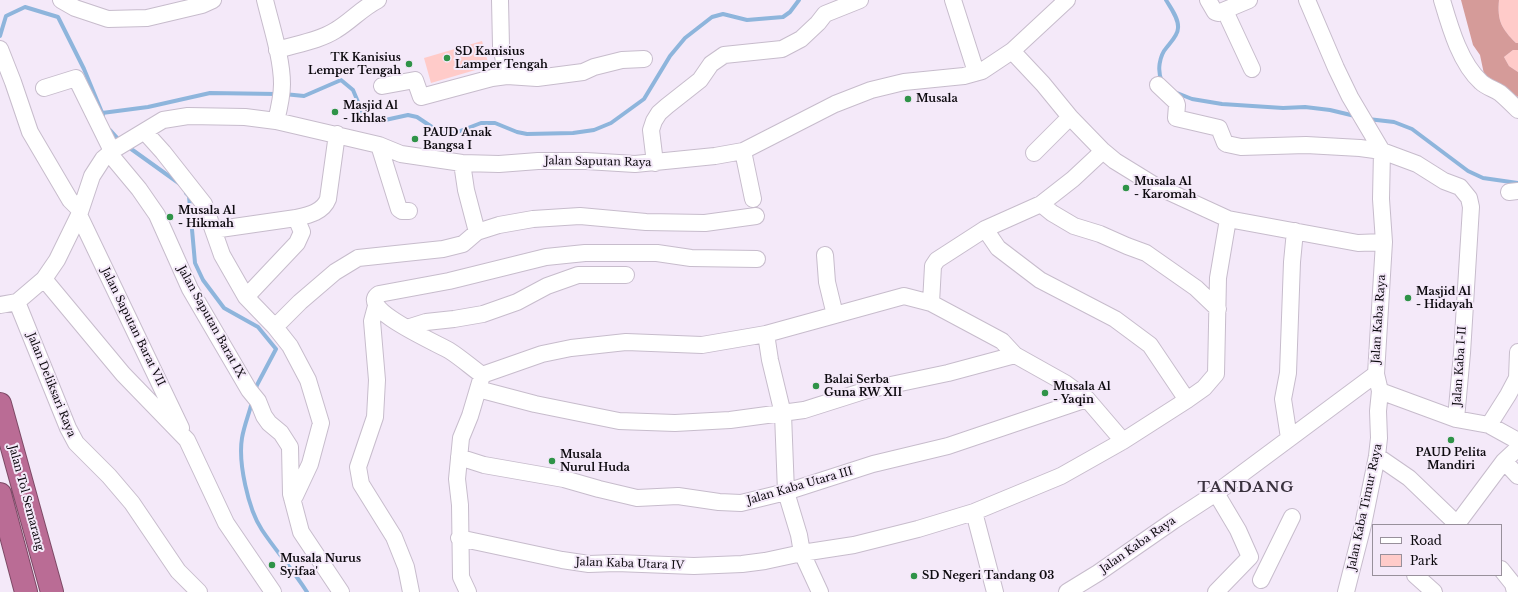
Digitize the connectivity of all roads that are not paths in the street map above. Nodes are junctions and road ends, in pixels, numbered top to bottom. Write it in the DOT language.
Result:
graph roads {
  1 [pos="61,0"];
  2 [pos="213,0"];
  3 [pos="265,0"];
  4 [pos="378,0"];
  5 [pos="500,0"];
  6 [pos="860,0"];
  7 [pos="953,0"];
  8 [pos="1067,0"];
  9 [pos="1208,0"];
  10 [pos="1249,0"];
  11 [pos="1307,0"];
  12 [pos="1442,0"];
  13 [pos="1225,11"];
  14 [pos="0,49"];
  15 [pos="277,50"];
  16 [pos="1012,51"];
  17 [pos="644,59"];
  18 [pos="1252,69"];
  19 [pos="976,72"];
  20 [pos="507,76"];
  21 [pos="1158,85"];
  22 [pos="382,86"];
  23 [pos="44,88"];
  24 [pos="1518,110"];
  25 [pos="1070,117"];
  26 [pos="276,121"];
  27 [pos="145,132"];
  28 [pos="337,134"];
  29 [pos="379,144"];
  30 [pos="116,148"];
  31 [pos="743,151"];
  32 [pos="1103,151"];
  33 [pos="1382,151"];
  34 [pos="1034,153"];
  35 [pos="462,163"];
  36 [pos="655,163"];
  37 [pos="753,199"];
  38 [pos="1041,204"];
  39 [pos="409,211"];
  40 [pos="79,212"];
  41 [pos="756,216"];
  42 [pos="296,218"];
  43 [pos="1228,219"];
  44 [pos="985,229"];
  45 [pos="213,230"];
  46 [pos="1295,231"];
  47 [pos="477,232"];
  48 [pos="1384,242"];
  49 [pos="825,255"];
  50 [pos="757,259"];
  51 [pos="626,275"];
  52 [pos="44,279"];
  53 [pos="246,297"];
  54 [pos="17,302"];
  55 [pos="931,303"];
  56 [pos="0,305"];
  57 [pos="376,306"];
  58 [pos="1218,309"];
  59 [pos="835,315"];
  60 [pos="275,327"];
  61 [pos="407,328"];
  62 [pos="766,334"];
  63 [pos="1518,352"];
  64 [pos="1015,355"];
  65 [pos="1376,374"];
  66 [pos="1518,377"];
  67 [pos="480,382"];
  68 [pos="1380,391"];
  69 [pos="1088,399"];
  70 [pos="1187,400"];
  71 [pos="0,404"];
  72 [pos="783,414"];
  73 [pos="1456,419"];
  74 [pos="1489,425"];
  75 [pos="1289,438"];
  76 [pos="187,440"];
  77 [pos="1123,441"];
  78 [pos="1518,441"];
  79 [pos="1518,448"];
  80 [pos="1377,456"];
  81 [pos="459,457"];
  82 [pos="1504,462"];
  83 [pos="1518,476"];
  84 [pos="786,492"];
  85 [pos="1216,493"];
  86 [pos="0,494"];
  87 [pos="292,498"];
  88 [pos="974,512"];
  89 [pos="1292,517"];
  90 [pos="1457,524"];
  91 [pos="1459,524"];
  92 [pos="1368,530"];
  93 [pos="459,538"];
  94 [pos="802,553"];
  95 [pos="1250,557"];
  96 [pos="1502,571"];
  97 [pos="1416,576"];
  98 [pos="1260,586"];
  99 [pos="26,592"];
  100 [pos="52,592"];
  101 [pos="199,592"];
  102 [pos="273,592"];
  103 [pos="341,592"];
  104 [pos="411,592"];
  105 [pos="468,592"];
  106 [pos="820,592"];
  107 [pos="995,592"];
  108 [pos="1067,592"];
  109 [pos="1216,592"];
  110 [pos="1346,592"];
  111 [pos="1434,592"];
  112 [pos="1515,592"];
  1 -- 2 [label="street"];
  3 -- 15 [label="street"];
  4 -- 15 [label="street"];
  5 -- 20 [label="street"];
  6 -- 36 [label="street"];
  7 -- 19 [label="street"];
  8 -- 16 [label="street, Jalan Saputan Raya"];
  9 -- 13 [label="street"];
  10 -- 13 [label="street"];
  11 -- 33 [label="street"];
  12 -- 24 [label="street"];
  13 -- 18 [label="street"];
  14 -- 40 [label="street, Jalan Saputan Barat VII"];
  15 -- 26 [label="street"];
  16 -- 19 [label="street, Jalan Saputan Raya"];
  16 -- 25 [label="street"];
  17 -- 20 [label="street"];
  19 -- 31 [label="street, Jalan Saputan Raya"];
  20 -- 22 [label="street"];
  21 -- 33 [label="street, Jalan Kaba I-II"];
  23 -- 30 [label="street, Jalan Saputan Barat IX"];
  25 -- 32 [label="street"];
  25 -- 34 [label="street"];
  26 -- 27 [label="street, Jalan Saputan Raya"];
  26 -- 28 [label="street, Jalan Saputan Raya"];
  27 -- 30 [label="street, Jalan Saputan Raya"];
  27 -- 45 [label="street"];
  28 -- 29 [label="street, Jalan Saputan Raya"];
  28 -- 42 [label="street"];
  29 -- 35 [label="street, Jalan Saputan Raya"];
  29 -- 39 [label="street"];
  30 -- 40 [label="street"];
  30 -- 87 [label="street, Jalan Saputan Barat IX"];
  31 -- 36 [label="street, Jalan Saputan Raya"];
  31 -- 37 [label="street"];
  32 -- 38 [label="street"];
  32 -- 43 [label="street"];
  33 -- 48 [label="street, Jalan Kaba Raya"];
  33 -- 73 [label="street, Jalan Kaba I-II"];
  35 -- 36 [label="street, Jalan Saputan Raya"];
  35 -- 47 [label="street"];
  38 -- 44 [label="street"];
  38 -- 58 [label="street"];
  40 -- 52 [label="street"];
  40 -- 76 [label="street, Jalan Saputan Barat VII"];
  41 -- 47 [label="street"];
  42 -- 45 [label="street"];
  42 -- 53 [label="street"];
  43 -- 46 [label="street"];
  43 -- 58 [label="street, Jalan Kaba Utara IV"];
  44 -- 55 [label="street"];
  44 -- 70 [label="street"];
  45 -- 53 [label="street"];
  46 -- 48 [label="street"];
  46 -- 75 [label="street"];
  47 -- 60 [label="street"];
  48 -- 65 [label="street, Jalan Kaba Raya"];
  49 -- 59 [label="street"];
  50 -- 57 [label="street"];
  51 -- 61 [label="street"];
  52 -- 54 [label="street"];
  52 -- 76 [label="street, Jalan Saputan Barat VII"];
  53 -- 60 [label="street"];
  54 -- 56 [label="street"];
  54 -- 101 [label="street, Jalan Deliksari Raya"];
  55 -- 59 [label="street"];
  55 -- 64 [label="street"];
  57 -- 61 [label="street"];
  57 -- 104 [label="street"];
  58 -- 70 [label="street, Jalan Kaba Utara IV"];
  59 -- 62 [label="street"];
  60 -- 87 [label="street"];
  61 -- 67 [label="street"];
  62 -- 67 [label="street"];
  62 -- 72 [label="street"];
  63 -- 66 [label="street"];
  64 -- 69 [label="street"];
  64 -- 72 [label="street"];
  65 -- 68 [label="street, Jalan Kaba Timur Raya"];
  65 -- 75 [label="street, Jalan Kaba Raya"];
  66 -- 74 [label="street"];
  67 -- 72 [label="street"];
  67 -- 81 [label="street"];
  68 -- 73 [label="street"];
  68 -- 80 [label="street, Jalan Kaba Timur Raya"];
  69 -- 77 [label="street"];
  69 -- 84 [label="street, Jalan Kaba Utara III"];
  70 -- 77 [label="street, Jalan Kaba Utara IV"];
  71 -- 100 [label="highway, Jalan Tol Semarang"];
  72 -- 84 [label="street"];
  73 -- 74 [label="street"];
  74 -- 78 [label="street"];
  75 -- 85 [label="street, Jalan Kaba Raya"];
  76 -- 102 [label="street, Jalan Saputan Barat VII"];
  77 -- 88 [label="street, Jalan Kaba Utara IV"];
  79 -- 82 [label="street"];
  80 -- 90 [label="street"];
  80 -- 92 [label="street, Jalan Kaba Timur Raya"];
  81 -- 84 [label="street, Jalan Kaba Utara III"];
  81 -- 93 [label="street"];
  82 -- 83 [label="street"];
  82 -- 91 [label="street"];
  84 -- 94 [label="street"];
  85 -- 95 [label="street"];
  85 -- 108 [label="street, Jalan Kaba Raya"];
  86 -- 99 [label="highway"];
  87 -- 103 [label="street, Jalan Saputan Barat IX"];
  88 -- 94 [label="street, Jalan Kaba Utara IV"];
  88 -- 107 [label="street"];
  89 -- 98 [label="street"];
  92 -- 110 [label="street, Jalan Kaba Timur Raya"];
  93 -- 94 [label="street, Jalan Kaba Utara IV"];
  93 -- 105 [label="street"];
  94 -- 106 [label="street"];
  95 -- 98 [label="street"];
  95 -- 109 [label="street"];
  96 -- 112 [label="street"];
  97 -- 111 [label="street"];
}
